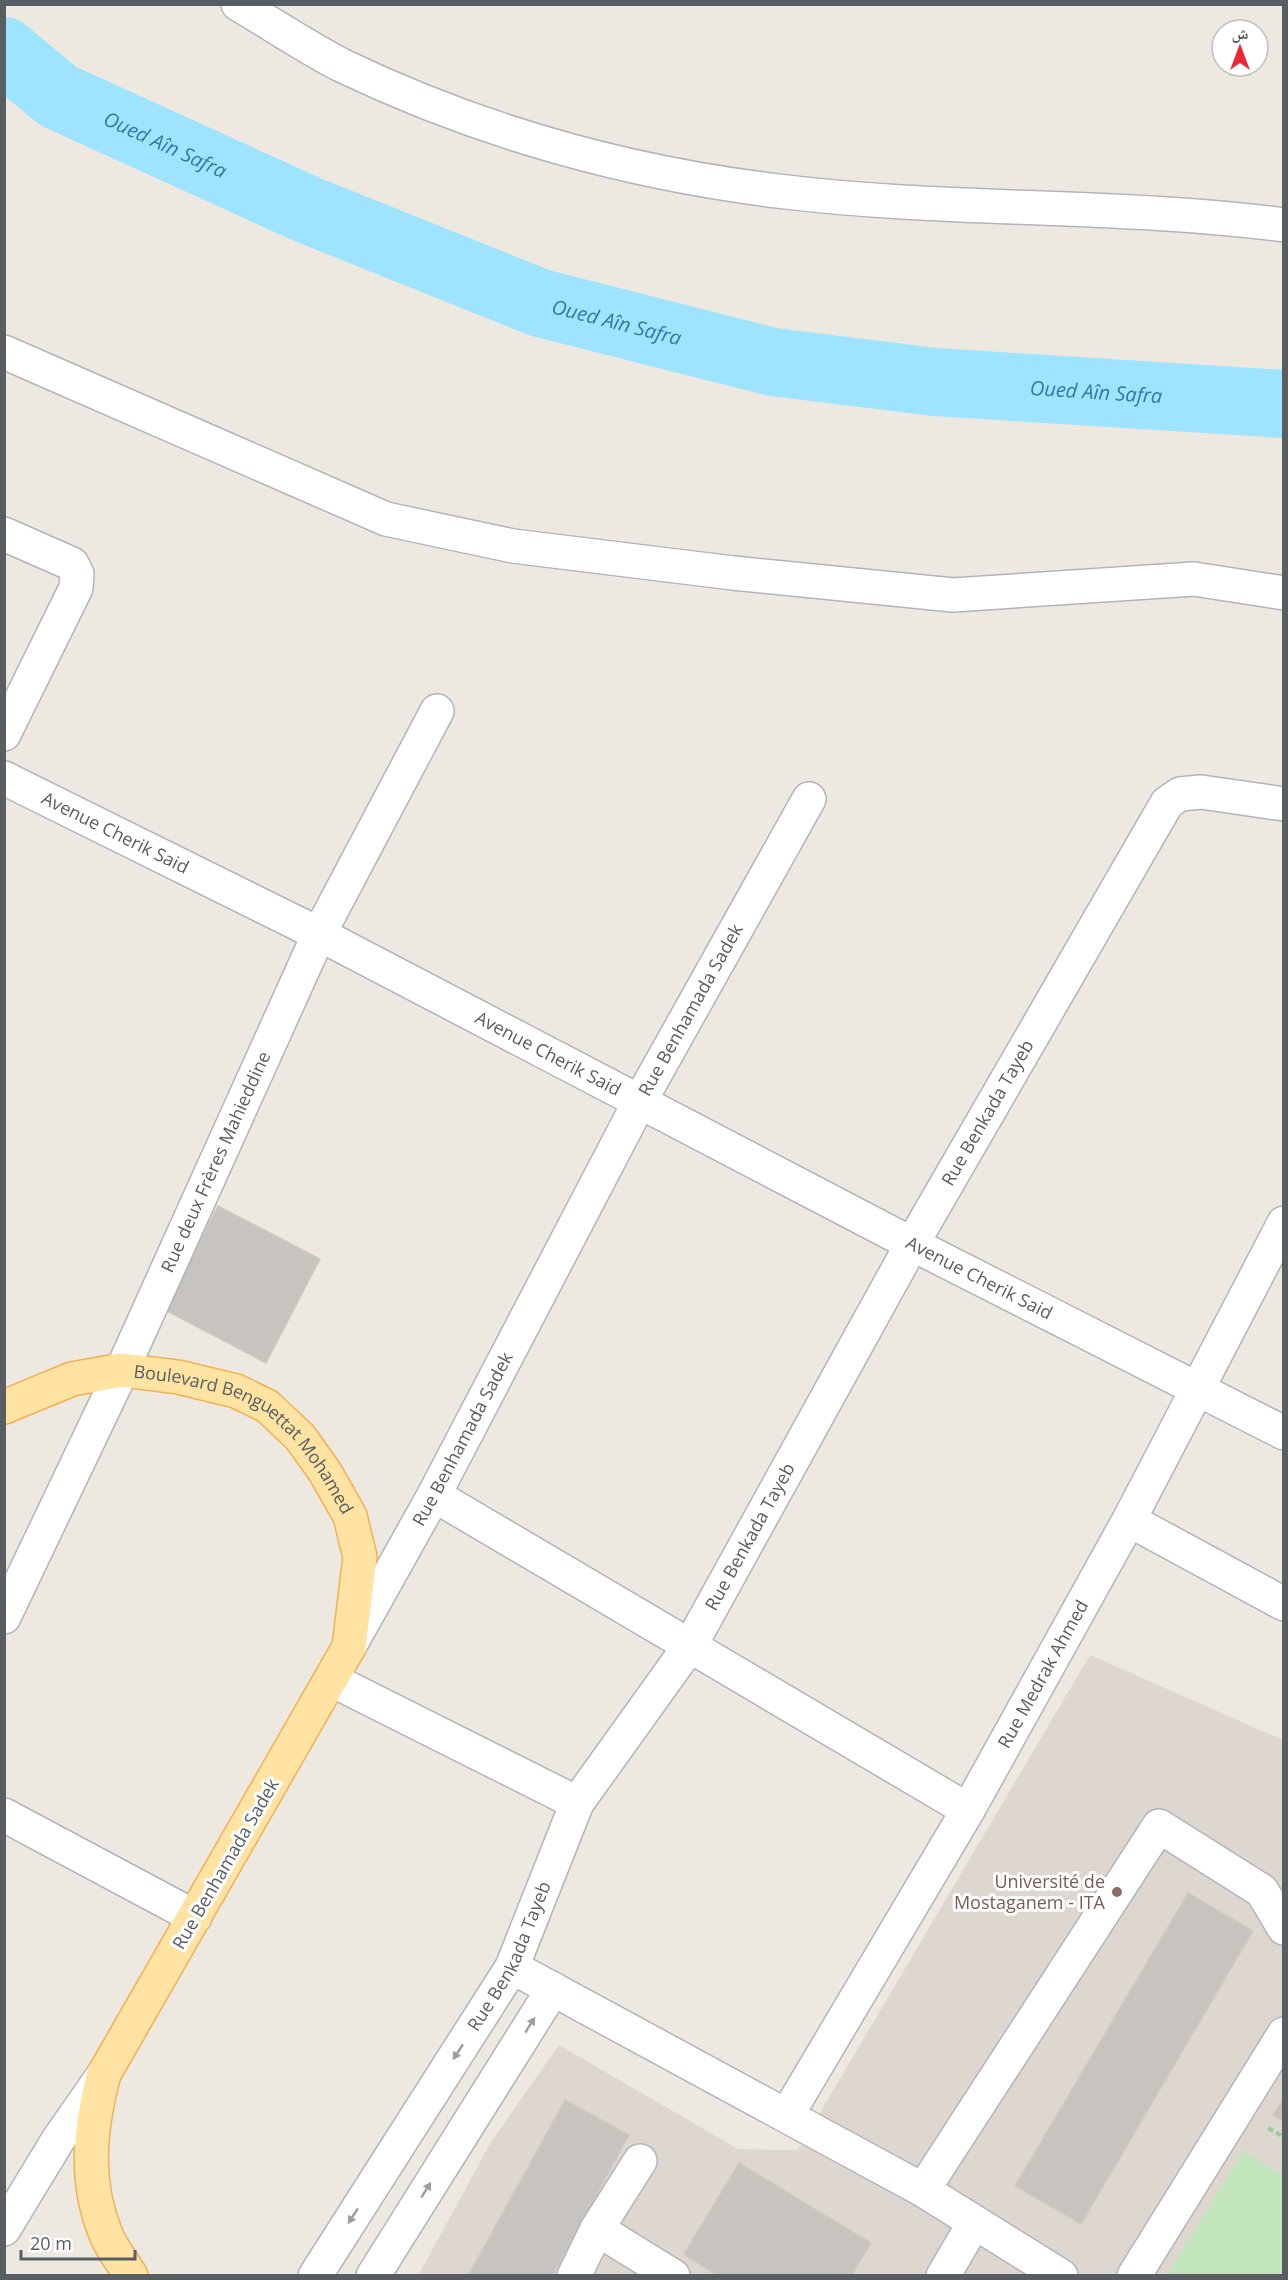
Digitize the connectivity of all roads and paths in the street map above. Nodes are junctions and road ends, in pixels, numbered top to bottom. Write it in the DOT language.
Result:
graph roads {
  1 [pos="237,4"];
  2 [pos="1284,225"];
  3 [pos="4,352"];
  4 [pos="4,534"];
  5 [pos="1284,593"];
  6 [pos="437,711"];
  7 [pos="4,734"];
  8 [pos="4,778"];
  9 [pos="808,799"];
  10 [pos="1284,804"];
  11 [pos="319,934"];
  12 [pos="640,1101"];
  13 [pos="1284,1223"];
  14 [pos="912,1244"];
  15 [pos="122,1370"];
  16 [pos="1196,1388"];
  17 [pos="4,1407"];
  18 [pos="1284,1433"];
  19 [pos="434,1495"];
  20 [pos="1129,1520"];
  21 [pos="1283,1602"];
  22 [pos="4,1617"];
  23 [pos="691,1644"];
  24 [pos="349,1647"];
  25 [pos="332,1680"];
  26 [pos="577,1803"];
  27 [pos="968,1810"];
  28 [pos="4,1815"];
  29 [pos="195,1917"];
  30 [pos="1284,1928"];
  31 [pos="512,1967"];
  32 [pos="553,1989"];
  33 [pos="1284,2034"];
  34 [pos="104,2074"];
  35 [pos="787,2115"];
  36 [pos="640,2161"];
  37 [pos="923,2190"];
  38 [pos="974,2223"];
  39 [pos="4,2229"];
  40 [pos="597,2229"];
  41 [pos="131,2276"];
  42 [pos="315,2276"];
  43 [pos="373,2276"];
  44 [pos="574,2276"];
  45 [pos="673,2276"];
  46 [pos="943,2276"];
  47 [pos="1060,2276"];
  48 [pos="1134,2276"];
  1 -- 2 [label="street"];
  3 -- 5 [label="street"];
  4 -- 7 [label="street"];
  6 -- 11 [label="street, Rue deux Frères Mahieddine"];
  8 -- 11 [label="street, Avenue Cherik Said"];
  9 -- 12 [label="street, Rue Benhamada Sadek"];
  10 -- 14 [label="street, Rue Benkada Tayeb"];
  11 -- 12 [label="street, Avenue Cherik Said"];
  11 -- 15 [label="street, Rue deux Frères Mahieddine"];
  12 -- 14 [label="street, Avenue Cherik Said"];
  12 -- 19 [label="street, Rue Benhamada Sadek"];
  13 -- 16 [label="street, Rue Medrak Ahmed"];
  14 -- 16 [label="street, Avenue Cherik Said"];
  14 -- 23 [label="street, Rue Benkada Tayeb"];
  15 -- 17 [label="main road, Boulevard Benguettat Mohamed"];
  15 -- 22 [label="street, Rue deux Frères Mahieddine"];
  15 -- 24 [label="main road, Boulevard Benguettat Mohamed"];
  16 -- 18 [label="street, Avenue Cherik Said"];
  16 -- 20 [label="street, Rue Medrak Ahmed"];
  19 -- 23 [label="street"];
  19 -- 24 [label="street, Rue Benhamada Sadek"];
  20 -- 21 [label="street"];
  20 -- 27 [label="street, Rue Medrak Ahmed"];
  23 -- 26 [label="street, Rue Benkada Tayeb"];
  23 -- 27 [label="street"];
  24 -- 25 [label="main road, Rue Benhamada Sadek"];
  25 -- 26 [label="street"];
  25 -- 29 [label="main road, Rue Benhamada Sadek"];
  26 -- 31 [label="street, Rue Benkada Tayeb"];
  27 -- 35 [label="street, Rue Medrak Ahmed"];
  28 -- 29 [label="street"];
  29 -- 34 [label="main road, Rue Benhamada Sadek"];
  30 -- 37 [label="street"];
  31 -- 32 [label="street"];
  31 -- 42 [label="street, Rue Benkada Tayeb, one-way"];
  32 -- 35 [label="street"];
  43 -- 32 [label="street, one-way"];
  33 -- 48 [label="street"];
  34 -- 39 [label="street, Rue Benhamada Sadek"];
  34 -- 41 [label="main road, Rue Benhamada Sadek"];
  35 -- 37 [label="street"];
  36 -- 40 [label="street"];
  37 -- 38 [label="street"];
  38 -- 46 [label="street"];
  38 -- 47 [label="street"];
  40 -- 44 [label="street"];
  40 -- 45 [label="street"];
}
